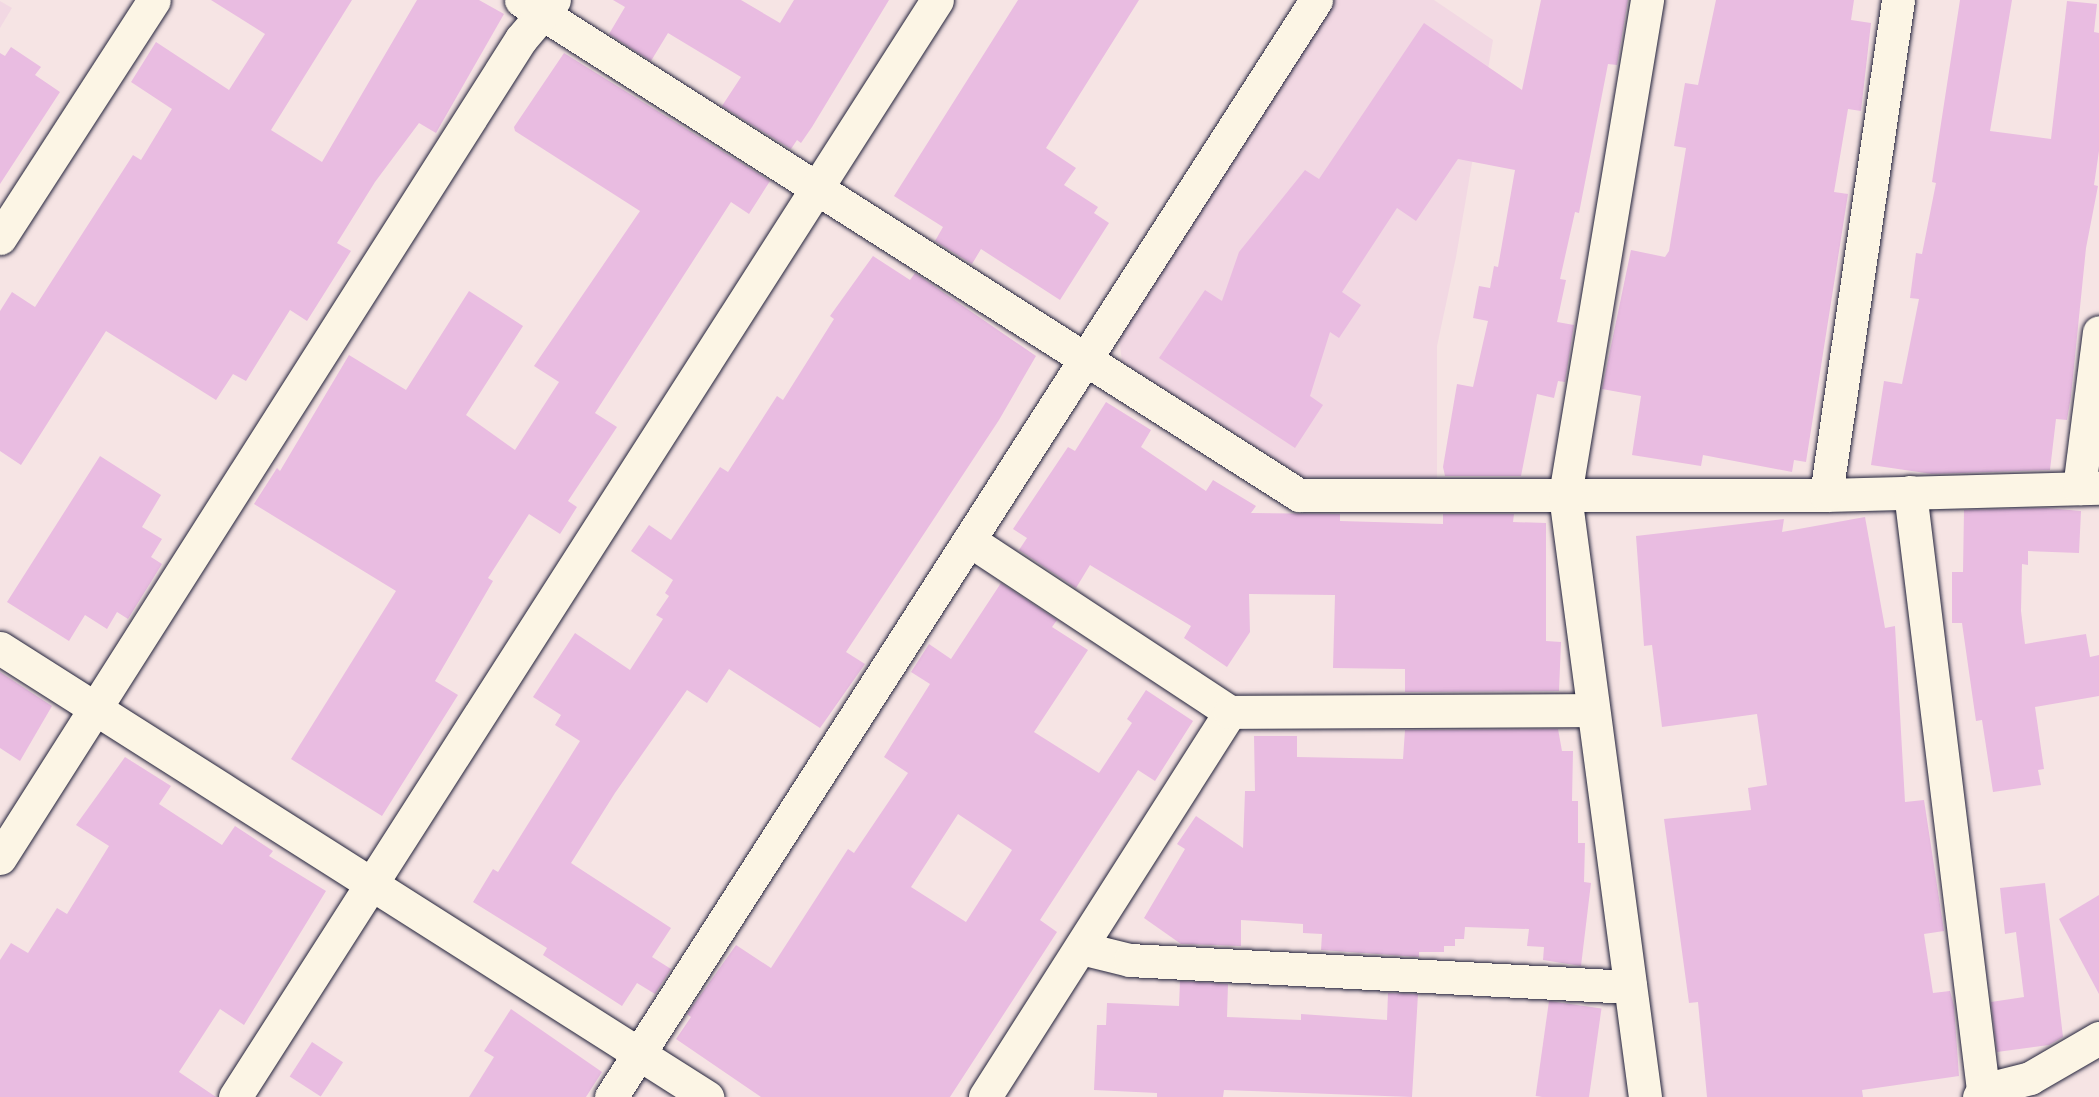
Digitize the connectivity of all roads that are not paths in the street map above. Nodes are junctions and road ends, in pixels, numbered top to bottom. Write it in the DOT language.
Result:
graph roads {
  1 [pos="154,0"];
  2 [pos="937,0"];
  3 [pos="1316,0"];
  4 [pos="1647,0"];
  5 [pos="1898,0"];
  6 [pos="539,4"];
  7 [pos="815,188"];
  8 [pos="0,238"];
  9 [pos="2099,332"];
  10 [pos="1087,356"];
  11 [pos="2089,488"];
  12 [pos="1910,492"];
  13 [pos="1565,495"];
  14 [pos="1826,495"];
  15 [pos="969,540"];
  16 [pos="0,648"];
  17 [pos="95,710"];
  18 [pos="1593,710"];
  19 [pos="1230,712"];
  20 [pos="0,858"];
  21 [pos="371,884"];
  22 [pos="1081,948"];
  23 [pos="1630,987"];
  24 [pos="2099,1038"];
  25 [pos="639,1053"];
  26 [pos="1981,1093"];
  27 [pos="235,1097"];
  28 [pos="611,1097"];
  29 [pos="707,1097"];
  30 [pos="985,1097"];
  31 [pos="1645,1097"];
  1 -- 8 [label="street"];
  2 -- 7 [label="street"];
  3 -- 10 [label="street"];
  4 -- 13 [label="street"];
  5 -- 14 [label="street"];
  6 -- 7 [label="street"];
  6 -- 17 [label="street"];
  7 -- 10 [label="street"];
  7 -- 21 [label="street"];
  9 -- 11 [label="street"];
  10 -- 13 [label="street"];
  10 -- 15 [label="street"];
  11 -- 12 [label="street"];
  12 -- 14 [label="street"];
  12 -- 26 [label="street"];
  13 -- 14 [label="street"];
  13 -- 18 [label="street"];
  15 -- 19 [label="street"];
  15 -- 25 [label="street"];
  16 -- 17 [label="street"];
  17 -- 20 [label="street"];
  17 -- 21 [label="street"];
  18 -- 19 [label="street"];
  18 -- 23 [label="street"];
  19 -- 22 [label="street"];
  21 -- 25 [label="street"];
  21 -- 27 [label="street"];
  22 -- 23 [label="street"];
  22 -- 30 [label="street"];
  23 -- 31 [label="street"];
  24 -- 26 [label="street"];
  25 -- 28 [label="street"];
  25 -- 29 [label="street"];
}
